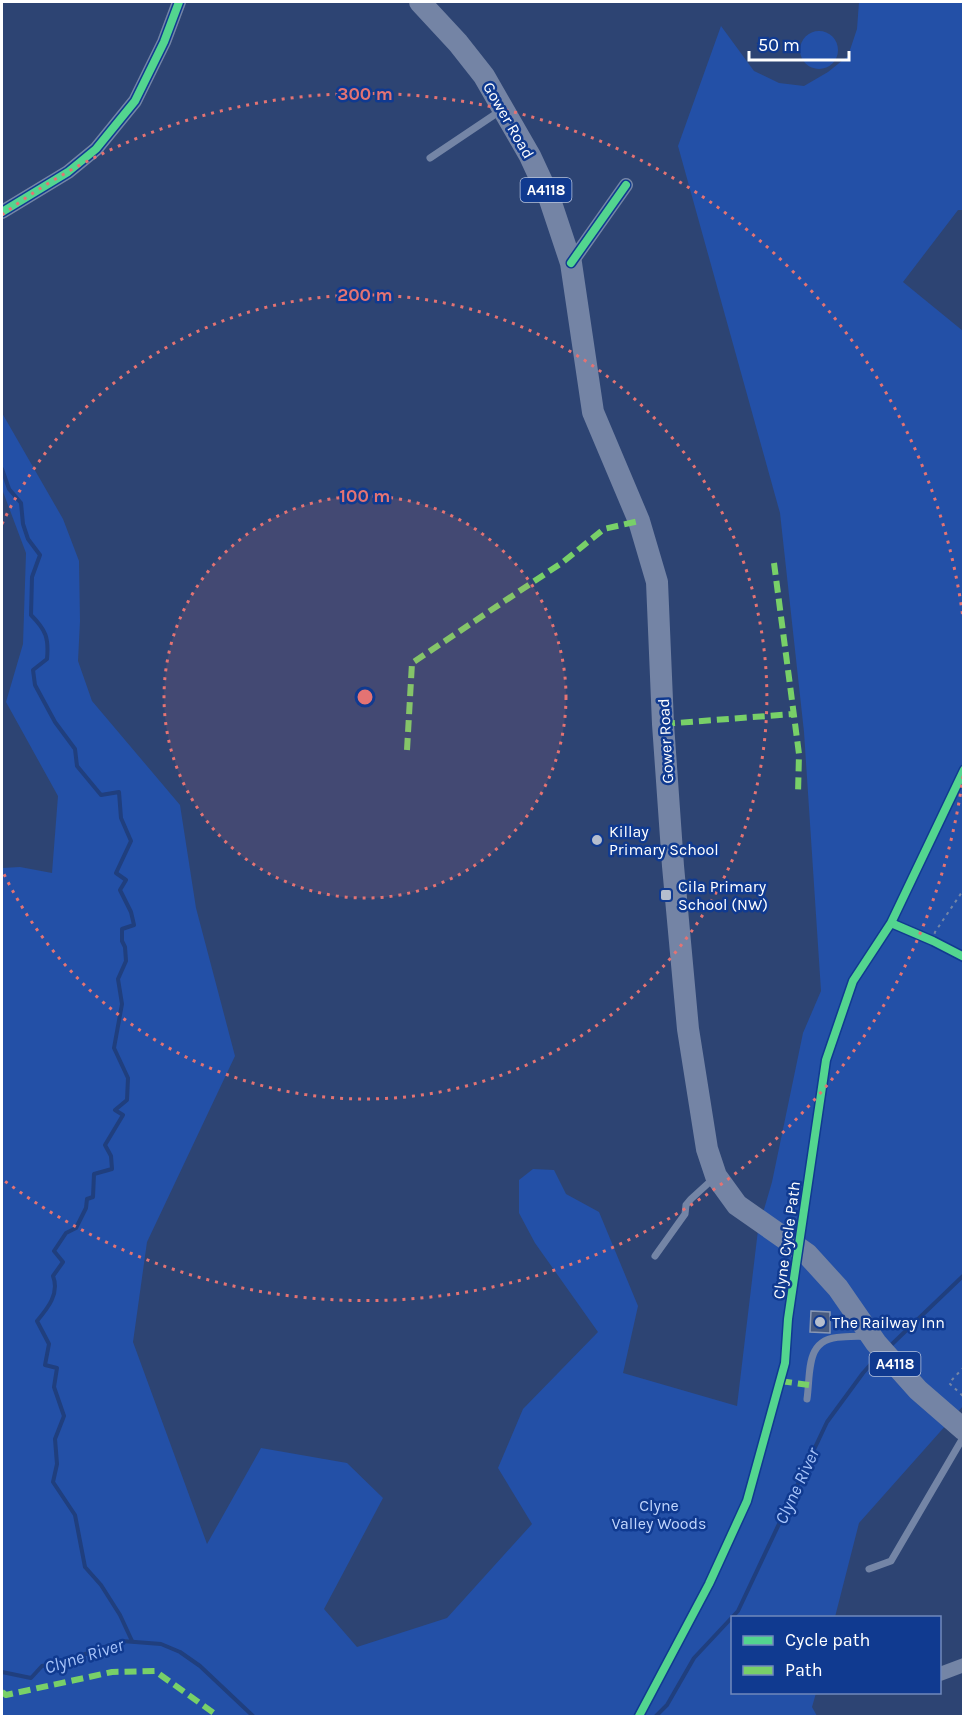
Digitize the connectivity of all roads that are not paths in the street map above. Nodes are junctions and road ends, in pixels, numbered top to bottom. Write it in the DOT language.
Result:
graph roads {
  1 [pos="179,2"];
  2 [pos="420,2"];
  3 [pos="503,108"];
  4 [pos="430,158"];
  5 [pos="626,185"];
  6 [pos="2,212"];
  7 [pos="572,263"];
  8 [pos="716,1176"];
  9 [pos="655,1256"];
  10 [pos="876,1343"];
  11 [pos="807,1399"];
  12 [pos="963,1431"];
  13 [pos="963,1436"];
  14 [pos="869,1569"];
  15 [pos="963,1665"];
  16 [pos="941,1678"];
  1 -- 6 [label="street"];
  2 -- 3 [label="main road, Gower Road / A4118"];
  3 -- 4 [label="lane"];
  3 -- 7 [label="main road, Gower Road / A4118"];
  5 -- 7 [label="street"];
  7 -- 8 [label="main road, Gower Road / A4118"];
  8 -- 9 [label="lane"];
  8 -- 10 [label="main road, Gower Road / A4118"];
  10 -- 11 [label="lane"];
  10 -- 12 [label="main road, Gower Road / A4118"];
  13 -- 14 [label="lane"];
  15 -- 16 [label="street"];
}
